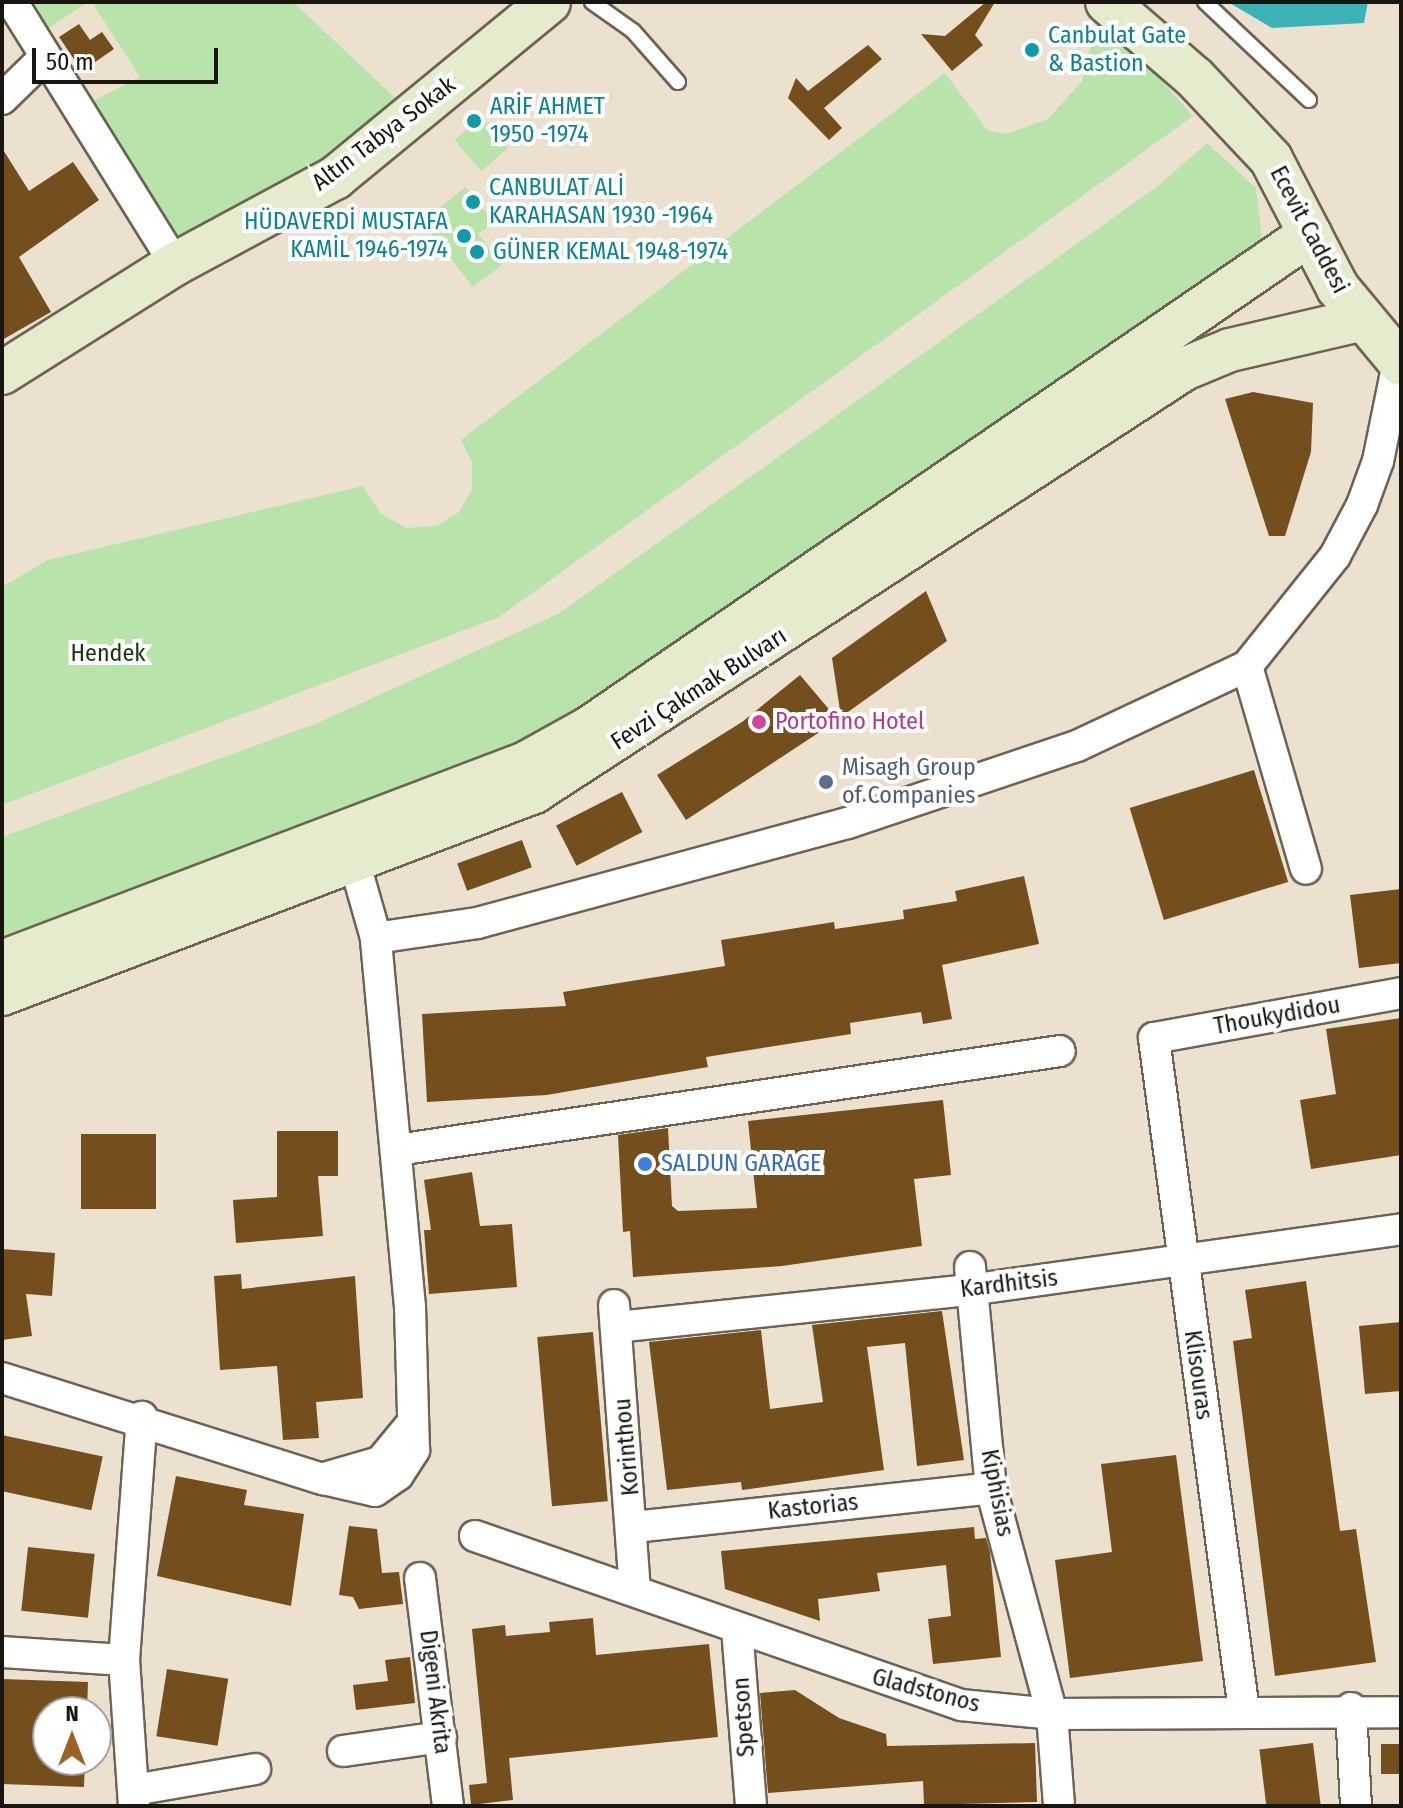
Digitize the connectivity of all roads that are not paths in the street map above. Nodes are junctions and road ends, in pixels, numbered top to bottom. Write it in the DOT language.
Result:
graph roads {
  1 [pos="12,2"];
  2 [pos="549,2"];
  3 [pos="592,2"];
  4 [pos="1107,2"];
  5 [pos="1205,2"];
  6 [pos="43,59"];
  7 [pos="678,82"];
  8 [pos="2,99"];
  9 [pos="1309,100"];
  10 [pos="1310,234"];
  11 [pos="175,264"];
  12 [pos="1360,320"];
  13 [pos="1400,364"];
  14 [pos="2,373"];
  15 [pos="1247,666"];
  16 [pos="350,848"];
  17 [pos="1306,869"];
  18 [pos="376,938"];
  19 [pos="2,962"];
  20 [pos="1401,993"];
  21 [pos="2,994"];
  22 [pos="1154,1038"];
  23 [pos="1060,1051"];
  24 [pos="397,1150"];
  25 [pos="1401,1229"];
  26 [pos="1182,1261"];
  27 [pos="970,1278"];
  28 [pos="615,1316"];
  29 [pos="2,1378"];
  30 [pos="142,1417"];
  31 [pos="991,1488"];
  32 [pos="634,1527"];
  33 [pos="475,1536"];
  34 [pos="420,1578"];
  35 [pos="635,1589"];
  36 [pos="737,1628"];
  37 [pos="2,1652"];
  38 [pos="124,1660"];
  39 [pos="1351,1708"];
  40 [pos="1244,1711"];
  41 [pos="1401,1712"];
  42 [pos="1052,1714"];
  43 [pos="441,1737"];
  44 [pos="343,1751"];
  45 [pos="255,1769"];
  46 [pos="134,1798"];
  47 [pos="448,1806"];
  48 [pos="751,1806"];
  49 [pos="1059,1806"];
  50 [pos="1356,1806"];
  1 -- 6 [label="street"];
  2 -- 11 [label="main road, Altın Tabya Sokak"];
  3 -- 7 [label="lane"];
  4 -- 10 [label="main road, Ecevit Caddesi"];
  5 -- 9 [label="lane"];
  6 -- 8 [label="street"];
  6 -- 11 [label="street"];
  10 -- 12 [label="main road, Ecevit Caddesi"];
  10 -- 16 [label="main road, Fevzi Çakmak Bulvarı"];
  11 -- 14 [label="main road, Altın Tabya Sokak"];
  12 -- 13 [label="main road, Ecevit Caddesi"];
  12 -- 16 [label="main road, Fevzi Çakmak Bulvarı"];
  13 -- 15 [label="street"];
  15 -- 17 [label="street"];
  15 -- 18 [label="street"];
  16 -- 18 [label="street"];
  16 -- 19 [label="main road, Fevzi Çakmak Bulvarı"];
  16 -- 21 [label="main road, Fevzi Çakmak Bulvarı"];
  18 -- 24 [label="street"];
  20 -- 22 [label="street, Thoukydidou"];
  22 -- 26 [label="street, Klisouras"];
  23 -- 24 [label="street"];
  24 -- 30 [label="street"];
  25 -- 26 [label="street, Kardhitsis"];
  26 -- 27 [label="street, Kardhitsis"];
  26 -- 40 [label="street, Klisouras"];
  27 -- 28 [label="street, Kardhitsis"];
  27 -- 31 [label="street, Kiphisias"];
  28 -- 32 [label="street, Korinthou"];
  29 -- 30 [label="street"];
  30 -- 38 [label="street"];
  31 -- 32 [label="street, Kastorias"];
  31 -- 42 [label="street, Kiphisias"];
  32 -- 35 [label="street, Korinthou"];
  33 -- 35 [label="street, Gladstonos"];
  34 -- 43 [label="street, Digeni Akrita"];
  35 -- 36 [label="street, Gladstonos"];
  36 -- 42 [label="street, Gladstonos"];
  36 -- 48 [label="street, Spetson"];
  37 -- 38 [label="street"];
  38 -- 46 [label="street"];
  39 -- 40 [label="street, Gladstonos"];
  39 -- 41 [label="street, Gladstonos"];
  39 -- 50 [label="street"];
  40 -- 42 [label="street, Gladstonos"];
  42 -- 49 [label="street, Kiphisias"];
  43 -- 44 [label="street"];
  43 -- 47 [label="street, Digeni Akrita"];
  45 -- 46 [label="street"];
}
